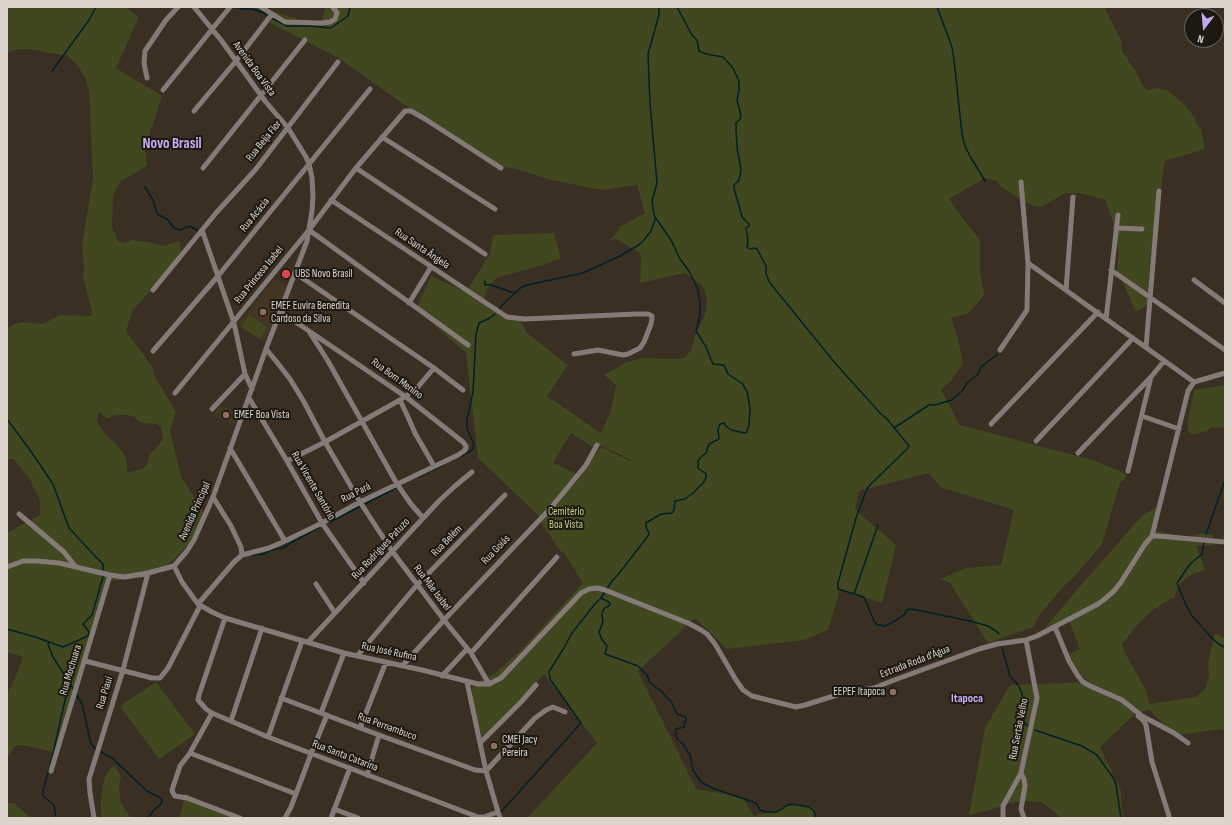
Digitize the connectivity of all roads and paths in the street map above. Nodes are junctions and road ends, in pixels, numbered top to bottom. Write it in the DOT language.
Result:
graph roads {
  1 [pos="178,7"];
  2 [pos="194,7"];
  3 [pos="230,7"];
  4 [pos="260,7"];
  5 [pos="333,7"];
  6 [pos="272,14"];
  7 [pos="212,29"];
  8 [pos="305,40"];
  9 [pos="236,61"];
  10 [pos="338,62"];
  11 [pos="147,78"];
  12 [pos="370,88"];
  13 [pos="163,90"];
  14 [pos="261,95"];
  15 [pos="194,111"];
  16 [pos="288,128"];
  17 [pos="382,138"];
  18 [pos="298,143"];
  19 [pos="309,164"];
  20 [pos="203,168"];
  21 [pos="356,168"];
  22 [pos="501,168"];
  23 [pos="1021,182"];
  24 [pos="1159,191"];
  25 [pos="1073,197"];
  26 [pos="331,200"];
  27 [pos="495,209"];
  28 [pos="1118,215"];
  29 [pos="1116,228"];
  30 [pos="1142,229"];
  31 [pos="202,230"];
  32 [pos="309,230"];
  33 [pos="485,254"];
  34 [pos="1028,262"];
  35 [pos="431,267"];
  36 [pos="1112,270"];
  37 [pos="295,273"];
  38 [pos="218,276"];
  39 [pos="1194,280"];
  40 [pos="153,290"];
  41 [pos="1066,290"];
  42 [pos="1150,297"];
  43 [pos="409,303"];
  44 [pos="1225,303"];
  45 [pos="281,312"];
  46 [pos="1098,312"];
  47 [pos="1106,319"];
  48 [pos="234,323"];
  49 [pos="310,332"];
  50 [pos="1133,338"];
  51 [pos="468,345"];
  52 [pos="1146,347"];
  53 [pos="266,350"];
  54 [pos="1000,350"];
  55 [pos="1225,350"];
  56 [pos="153,351"];
  57 [pos="574,354"];
  58 [pos="1164,361"];
  59 [pos="434,368"];
  60 [pos="1225,373"];
  61 [pos="245,374"];
  62 [pos="1151,377"];
  63 [pos="1194,382"];
  64 [pos="252,389"];
  65 [pos="463,390"];
  66 [pos="175,393"];
  67 [pos="406,397"];
  68 [pos="249,398"];
  69 [pos="400,400"];
  70 [pos="212,408"];
  71 [pos="1142,416"];
  72 [pos="362,422"];
  73 [pos="992,424"];
  74 [pos="1179,429"];
  75 [pos="1036,441"];
  76 [pos="325,442"];
  77 [pos="597,445"];
  78 [pos="230,448"];
  79 [pos="1078,454"];
  80 [pos="287,461"];
  81 [pos="434,466"];
  82 [pos="1128,471"];
  83 [pos="472,472"];
  84 [pos="397,484"];
  85 [pos="505,496"];
  86 [pos="213,497"];
  87 [pos="360,502"];
  88 [pos="20,514"];
  89 [pos="423,518"];
  90 [pos="322,523"];
  91 [pos="1152,536"];
  92 [pos="285,541"];
  93 [pos="1225,542"];
  94 [pos="392,551"];
  95 [pos="242,555"];
  96 [pos="557,557"];
  97 [pos="75,566"];
  98 [pos="174,566"];
  99 [pos="7,567"];
  100 [pos="148,573"];
  101 [pos="110,575"];
  102 [pos="364,583"];
  103 [pos="316,584"];
  104 [pos="417,585"];
  105 [pos="199,605"];
  106 [pos="336,613"];
  107 [pos="225,618"];
  108 [pos="444,620"];
  109 [pos="1055,627"];
  110 [pos="262,628"];
  111 [pos="1026,640"];
  112 [pos="305,642"];
  113 [pos="469,651"];
  114 [pos="344,653"];
  115 [pos="356,656"];
  116 [pos="85,661"];
  117 [pos="386,662"];
  118 [pos="403,665"];
  119 [pos="123,670"];
  120 [pos="442,676"];
  121 [pos="467,682"];
  122 [pos="489,684"];
  123 [pos="536,685"];
  124 [pos="282,698"];
  125 [pos="1133,710"];
  126 [pos="565,712"];
  127 [pos="212,713"];
  128 [pos="321,713"];
  129 [pos="327,716"];
  130 [pos="231,721"];
  131 [pos="360,728"];
  132 [pos="379,735"];
  133 [pos="268,737"];
  134 [pos="481,742"];
  135 [pos="1188,743"];
  136 [pos="190,753"];
  137 [pos="311,754"];
  138 [pos="350,768"];
  139 [pos="51,771"];
  140 [pos="486,771"];
  141 [pos="1021,773"];
  142 [pos="367,775"];
  143 [pos="296,794"];
  144 [pos="334,809"];
  145 [pos="498,812"];
  146 [pos="1169,816"];
  147 [pos="94,818"];
  148 [pos="240,818"];
  149 [pos="285,818"];
  150 [pos="331,818"];
  151 [pos="358,818"];
  152 [pos="500,818"];
  153 [pos="1004,818"];
  154 [pos="1024,818"];
  1 -- 11 [label="street"];
  2 -- 7 [label="street, Avenida Boa Vista"];
  3 -- 7 [label="street"];
  4 -- 6 [label="street"];
  5 -- 6 [label="street"];
  6 -- 9 [label="street"];
  7 -- 9 [label="street, Avenida Boa Vista"];
  7 -- 13 [label="street"];
  8 -- 14 [label="street"];
  9 -- 14 [label="street, Avenida Boa Vista"];
  9 -- 15 [label="street"];
  10 -- 16 [label="street, Rua Beija Flor"];
  12 -- 19 [label="street, Rua Acácia"];
  14 -- 16 [label="street, Avenida Boa Vista"];
  14 -- 20 [label="street"];
  16 -- 18 [label="street, Avenida Boa Vista"];
  16 -- 31 [label="street, Rua Beija Flor"];
  17 -- 21 [label="street, Rua Princesa Isabel"];
  17 -- 22 [label="street, Rua Princesa Isabel"];
  17 -- 27 [label="street"];
  18 -- 19 [label="street, Avenida Principal"];
  19 -- 32 [label="street, Avenida Principal"];
  19 -- 38 [label="street, Rua Acácia"];
  21 -- 26 [label="street, Rua Princesa Isabel"];
  21 -- 33 [label="street"];
  23 -- 34 [label="street"];
  24 -- 42 [label="street"];
  25 -- 41 [label="street"];
  26 -- 32 [label="street, Rua Princesa Isabel"];
  26 -- 35 [label="street, Rua Santa Ângela"];
  28 -- 29 [label="street"];
  29 -- 30 [label="street"];
  29 -- 36 [label="street"];
  31 -- 38 [label="street"];
  31 -- 40 [label="street, Rua Beija Flor"];
  32 -- 37 [label="street, Avenida Principal"];
  32 -- 43 [label="street"];
  32 -- 48 [label="street, Rua Princesa Isabel"];
  34 -- 41 [label="street"];
  34 -- 54 [label="street"];
  35 -- 43 [label="street"];
  35 -- 57 [label="street, Rua Santa Ângela"];
  36 -- 42 [label="street"];
  36 -- 47 [label="street"];
  37 -- 45 [label="street, Avenida Principal"];
  37 -- 59 [label="street"];
  38 -- 48 [label="street"];
  38 -- 56 [label="street, Rua Acácia"];
  39 -- 44 [label="street"];
  41 -- 46 [label="street"];
  42 -- 52 [label="street"];
  42 -- 55 [label="street"];
  43 -- 51 [label="street"];
  45 -- 49 [label="street, Rua Bom Menino"];
  45 -- 53 [label="street, Avenida Principal"];
  46 -- 47 [label="street"];
  46 -- 73 [label="street"];
  47 -- 50 [label="street"];
  48 -- 61 [label="street"];
  48 -- 66 [label="street, Rua Princesa Isabel"];
  49 -- 67 [label="street, Rua Bom Menino"];
  49 -- 72 [label="street"];
  50 -- 52 [label="street"];
  50 -- 75 [label="street"];
  52 -- 58 [label="street"];
  53 -- 64 [label="street, Avenida Principal"];
  53 -- 76 [label="street, Rua Mãe Isabel"];
  58 -- 62 [label="street"];
  58 -- 63 [label="street"];
  59 -- 65 [label="street"];
  59 -- 67 [label="street"];
  60 -- 63 [label="street"];
  61 -- 64 [label="street"];
  61 -- 70 [label="street"];
  62 -- 71 [label="street"];
  62 -- 79 [label="street"];
  63 -- 74 [label="street"];
  64 -- 68 [label="street, Avenida Principal"];
  67 -- 69 [label="street"];
  67 -- 81 [label="street, Rua Bom Menino"];
  68 -- 78 [label="street, Avenida Principal"];
  68 -- 80 [label="street, Rua Vicente Santório"];
  69 -- 72 [label="street"];
  69 -- 81 [label="street"];
  71 -- 74 [label="street"];
  71 -- 82 [label="street"];
  72 -- 76 [label="street"];
  72 -- 84 [label="street"];
  74 -- 91 [label="street"];
  76 -- 80 [label="street"];
  76 -- 87 [label="street, Rua Mãe Isabel"];
  77 -- 108 [label="street, Rua Goiás"];
  78 -- 86 [label="street, Avenida Principal"];
  78 -- 92 [label="street"];
  80 -- 90 [label="street, Rua Vicente Santório"];
  81 -- 84 [label="street, Rua Pará"];
  83 -- 89 [label="street, Rua Rodrigues Patuzo"];
  84 -- 87 [label="street, Rua Pará"];
  84 -- 89 [label="street"];
  85 -- 104 [label="street, Rua Belém"];
  86 -- 95 [label="street"];
  86 -- 98 [label="street, Avenida Principal"];
  87 -- 90 [label="street, Rua Pará"];
  87 -- 94 [label="street, Rua Mãe Isabel"];
  88 -- 97 [label="street"];
  89 -- 94 [label="street, Rua Rodrigues Patuzo"];
  90 -- 92 [label="street, Rua Pará"];
  90 -- 102 [label="street, Rua Vicente Santório"];
  91 -- 93 [label="street"];
  91 -- 109 [label="street, Estrada Roda d'Água"];
  92 -- 95 [label="street, Rua Pará"];
  94 -- 102 [label="street, Rua Rodrigues Patuzo"];
  94 -- 104 [label="street, Rua Mãe Isabel"];
  95 -- 105 [label="street"];
  96 -- 113 [label="street"];
  97 -- 99 [label="street"];
  97 -- 101 [label="street"];
  98 -- 100 [label="street"];
  98 -- 105 [label="street, Rua José Rufina"];
  100 -- 101 [label="street"];
  100 -- 119 [label="street, Rua Piauí"];
  101 -- 116 [label="street, Rua Mochuara"];
  102 -- 106 [label="street, Rua Rodrigues Patuzo"];
  103 -- 106 [label="street"];
  104 -- 108 [label="street, Rua Mãe Isabel"];
  104 -- 115 [label="street, Rua Belém"];
  105 -- 107 [label="street, Rua José Rufina"];
  105 -- 119 [label="street"];
  106 -- 112 [label="street, Rua Rodrigues Patuzo"];
  107 -- 110 [label="street, Rua José Rufina"];
  107 -- 127 [label="street, Rua Santa Catarina"];
  108 -- 113 [label="street, Rua Mãe Isabel"];
  108 -- 118 [label="street, Rua Goiás"];
  109 -- 111 [label="street, Estrada Roda d'Água"];
  109 -- 125 [label="street"];
  110 -- 112 [label="street, Rua José Rufina"];
  110 -- 130 [label="street"];
  111 -- 122 [label="street, Estrada Roda d'Água"];
  111 -- 141 [label="street, Rua Sertão Velho"];
  112 -- 114 [label="street, Rua José Rufina"];
  112 -- 124 [label="street"];
  113 -- 120 [label="street"];
  113 -- 122 [label="street, Rua Mãe Isabel"];
  114 -- 115 [label="street, Rua José Rufina"];
  114 -- 128 [label="street"];
  115 -- 117 [label="street, Rua José Rufina"];
  116 -- 119 [label="street"];
  116 -- 139 [label="street, Rua Mochuara"];
  117 -- 118 [label="street, Rua José Rufina"];
  117 -- 131 [label="street"];
  118 -- 120 [label="street, Rua José Rufina"];
  119 -- 147 [label="street, Rua Piauí"];
  120 -- 121 [label="street, Rua José Rufina"];
  121 -- 122 [label="street, Rua José Rufina"];
  121 -- 134 [label="street"];
  123 -- 134 [label="street"];
  124 -- 128 [label="street, Rua Pernambuco"];
  124 -- 133 [label="street"];
  125 -- 135 [label="street"];
  125 -- 146 [label="street"];
  126 -- 140 [label="street"];
  127 -- 130 [label="street, Rua Santa Catarina"];
  127 -- 136 [label="street"];
  128 -- 129 [label="street, Rua Pernambuco"];
  129 -- 131 [label="street, Rua Pernambuco"];
  129 -- 137 [label="street"];
  130 -- 133 [label="street, Rua Santa Catarina"];
  131 -- 132 [label="street, Rua Pernambuco"];
  132 -- 140 [label="street, Rua Pernambuco"];
  132 -- 142 [label="street"];
  133 -- 137 [label="street, Rua Santa Catarina"];
  134 -- 140 [label="street"];
  136 -- 143 [label="street"];
  136 -- 148 [label="street"];
  137 -- 138 [label="street, Rua Santa Catarina"];
  137 -- 143 [label="street"];
  138 -- 142 [label="street, Rua Santa Catarina"];
  138 -- 144 [label="street"];
  140 -- 145 [label="street"];
  141 -- 153 [label="street, Rua Sertão Velho"];
  141 -- 154 [label="street"];
  142 -- 145 [label="street, Rua Santa Catarina"];
  143 -- 149 [label="street"];
  144 -- 150 [label="street"];
  144 -- 151 [label="street"];
  145 -- 152 [label="street"];
}
